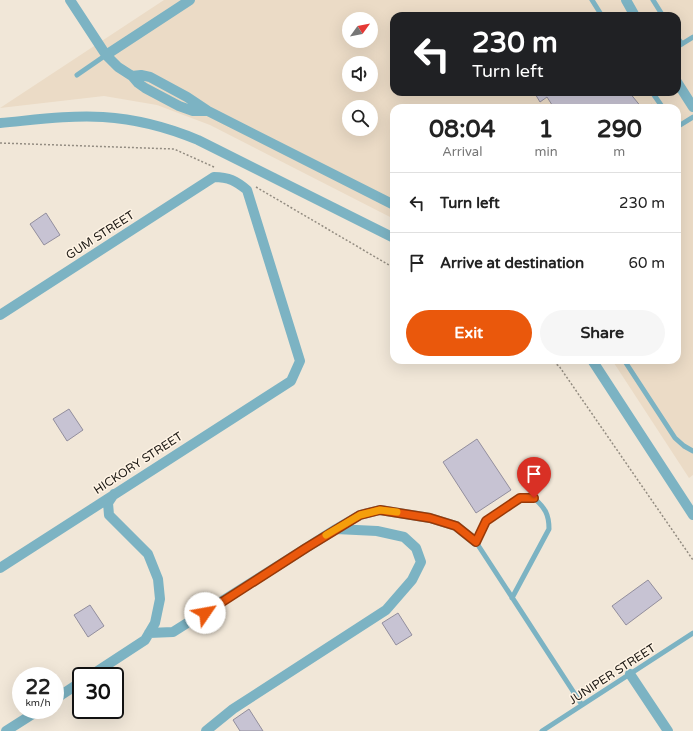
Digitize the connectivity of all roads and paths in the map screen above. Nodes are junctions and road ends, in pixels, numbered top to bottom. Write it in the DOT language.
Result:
graph roads {
  1 [pos="70,0"];
  2 [pos="190,0"];
  3 [pos="592,0"];
  4 [pos="626,0"];
  5 [pos="653,0"];
  6 [pos="600,12"];
  7 [pos="633,12"];
  8 [pos="660,12"];
  9 [pos="693,37"];
  10 [pos="681,45"];
  11 [pos="106,55"];
  12 [pos="77,75"];
  13 [pos="681,88"];
  14 [pos="693,108"];
  15 [pos="693,117"];
  16 [pos="0,123"];
  17 [pos="681,124"];
  18 [pos="390,203"];
  19 [pos="390,236"];
  20 [pos="0,315"];
  21 [pos="556,364"];
  22 [pos="595,364"];
  23 [pos="627,364"];
  24 [pos="291,381"];
  25 [pos="693,451"];
  26 [pos="114,494"];
  27 [pos="693,515"];
  28 [pos="336,529"];
  29 [pos="476,542"];
  30 [pos="693,560"];
  31 [pos="0,568"];
  32 [pos="512,598"];
  33 [pos="149,633"];
  34 [pos="693,633"];
  35 [pos="104,667"];
  36 [pos="630,674"];
  37 [pos="582,705"];
  38 [pos="24,719"];
  39 [pos="6,731"];
  40 [pos="206,731"];
  41 [pos="542,731"];
  42 [pos="668,731"];
  1 -- 11 [label="street"];
  2 -- 11 [label="street"];
  3 -- 6 [label="lane"];
  4 -- 7 [label="street"];
  5 -- 8 [label="lane"];
  9 -- 10 [label="lane"];
  11 -- 12 [label="lane"];
  11 -- 18 [label="street"];
  13 -- 14 [label="street"];
  15 -- 17 [label="lane"];
  16 -- 19 [label="street"];
  20 -- 24 [label="street, GUM STREET"];
  21 -- 30 [label="path"];
  22 -- 27 [label="street"];
  23 -- 25 [label="lane"];
  24 -- 26 [label="street, HICKORY STREET"];
  26 -- 31 [label="street, HICKORY STREET"];
  26 -- 33 [label="street"];
  28 -- 29 [label="street"];
  28 -- 33 [label="street"];
  28 -- 40 [label="street"];
  29 -- 32 [label="lane"];
  29 -- 32 [label="lane"];
  32 -- 37 [label="lane"];
  33 -- 35 [label="street"];
  34 -- 36 [label="lane, JUNIPER STREET"];
  36 -- 37 [label="lane, JUNIPER STREET"];
  36 -- 42 [label="street"];
  37 -- 41 [label="lane, JUNIPER STREET"];
  38 -- 39 [label="street"];
}
